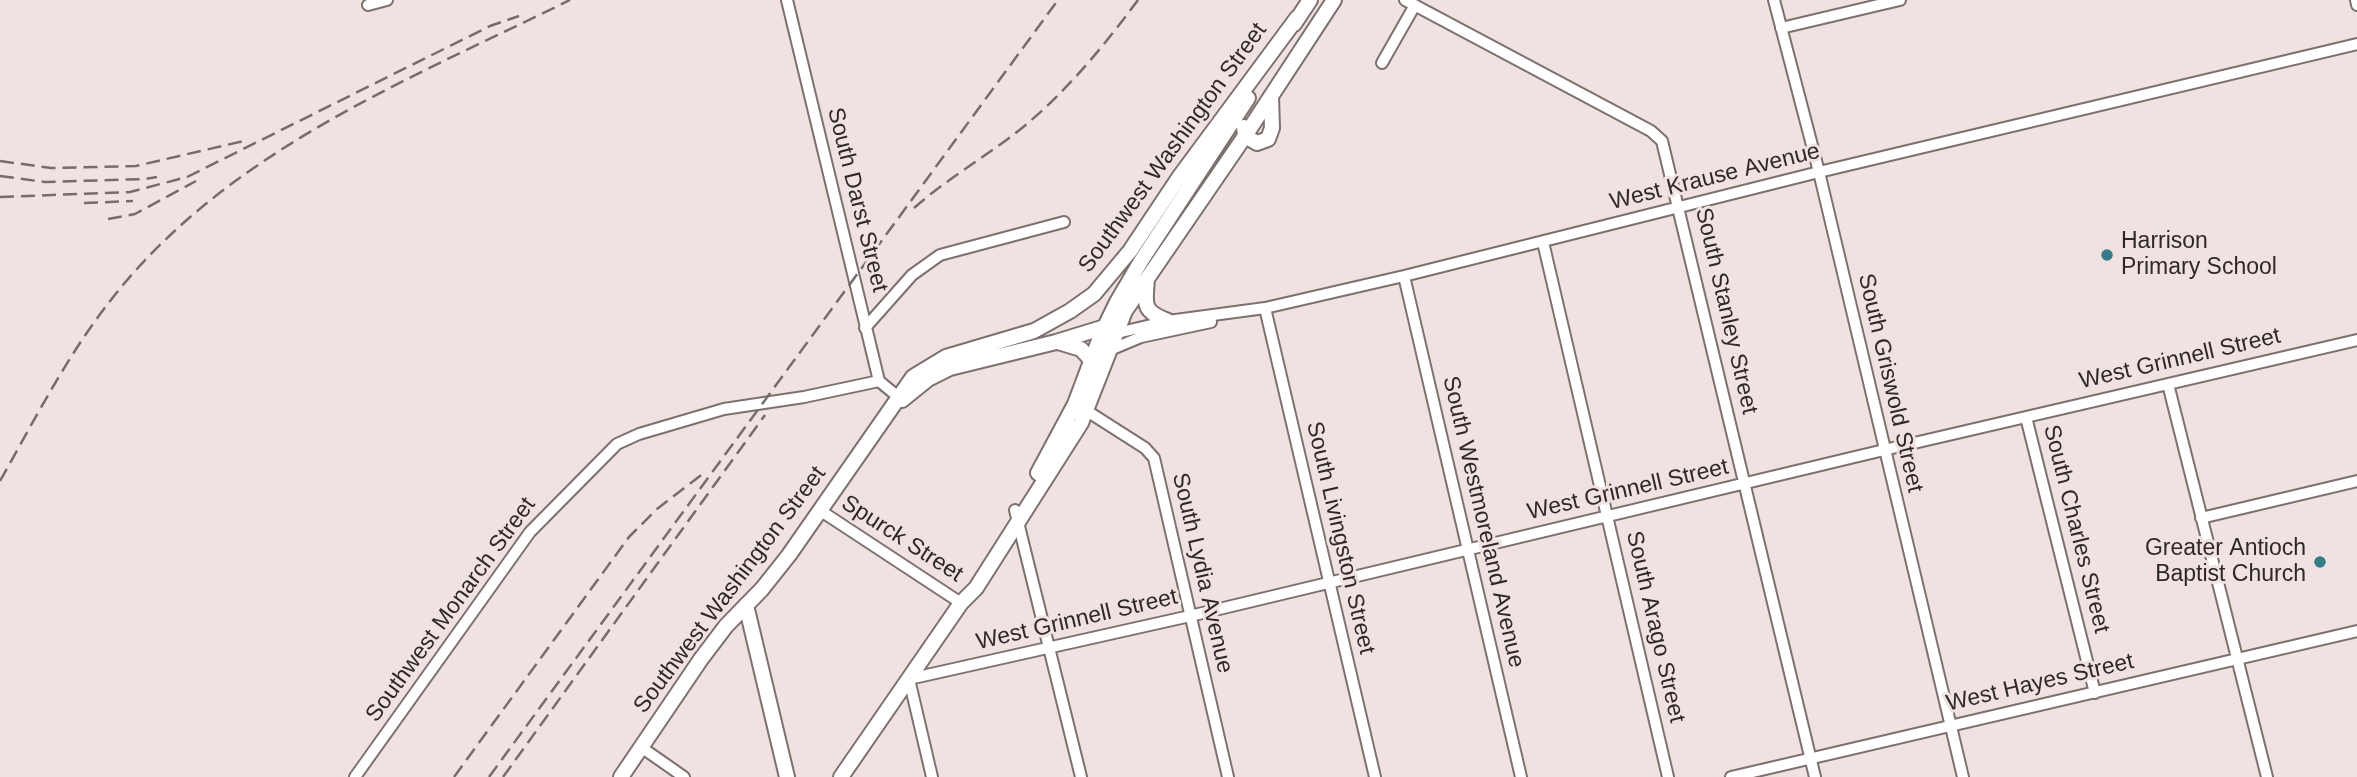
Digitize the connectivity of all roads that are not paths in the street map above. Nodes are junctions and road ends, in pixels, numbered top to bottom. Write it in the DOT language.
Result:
graph roads {
  1 [pos="387,0"];
  2 [pos="787,0"];
  3 [pos="1310,0"];
  4 [pos="1334,0"];
  5 [pos="1774,0"];
  6 [pos="1900,0"];
  7 [pos="1410,3"];
  8 [pos="368,5"];
  9 [pos="1297,18"];
  10 [pos="1781,29"];
  11 [pos="2357,44"];
  12 [pos="1382,63"];
  13 [pos="1271,96"];
  14 [pos="1242,108"];
  15 [pos="1245,136"];
  16 [pos="1819,172"];
  17 [pos="1680,208"];
  18 [pos="1064,222"];
  19 [pos="1543,242"];
  20 [pos="1405,276"];
  21 [pos="1147,278"];
  22 [pos="1265,308"];
  23 [pos="1168,321"];
  24 [pos="865,328"];
  25 [pos="1111,330"];
  26 [pos="2357,340"];
  27 [pos="1056,342"];
  28 [pos="1110,350"];
  29 [pos="1092,360"];
  30 [pos="878,381"];
  31 [pos="2168,384"];
  32 [pos="900,399"];
  33 [pos="1087,411"];
  34 [pos="2026,417"];
  35 [pos="1884,450"];
  36 [pos="2357,481"];
  37 [pos="1746,483"];
  38 [pos="821,511"];
  39 [pos="1017,516"];
  40 [pos="1608,516"];
  41 [pos="2201,518"];
  42 [pos="1467,550"];
  43 [pos="1329,582"];
  44 [pos="961,603"];
  45 [pos="746,605"];
  46 [pos="1190,616"];
  47 [pos="2357,631"];
  48 [pos="1050,646"];
  49 [pos="2237,659"];
  50 [pos="909,679"];
  51 [pos="2095,693"];
  52 [pos="1950,725"];
  53 [pos="641,747"];
  54 [pos="1811,758"];
  55 [pos="355,777"];
  56 [pos="621,777"];
  57 [pos="684,777"];
  58 [pos="787,777"];
  59 [pos="841,777"];
  60 [pos="932,777"];
  61 [pos="1081,777"];
  62 [pos="1228,777"];
  63 [pos="1375,777"];
  64 [pos="1521,777"];
  65 [pos="1668,777"];
  66 [pos="1731,777"];
  67 [pos="1815,777"];
  68 [pos="1963,777"];
  69 [pos="2267,777"];
  1 -- 8 [label="street"];
  2 -- 24 [label="street, South Darst Street"];
  3 -- 9 [label="main road"];
  4 -- 13 [label="main road"];
  5 -- 10 [label="street, South Griswold Street"];
  6 -- 10 [label="street"];
  7 -- 12 [label="street"];
  7 -- 17 [label="street, South Stanley Street"];
  9 -- 14 [label="main road"];
  9 -- 32 [label="main road, Southwest Washington Street"];
  10 -- 16 [label="street, South Griswold Street"];
  11 -- 16 [label="street, West Krause Avenue"];
  13 -- 15 [label="main road"];
  13 -- 15 [label="main road"];
  14 -- 15 [label="main road"];
  14 -- 25 [label="main road"];
  15 -- 21 [label="main road"];
  16 -- 17 [label="street, West Krause Avenue"];
  16 -- 35 [label="street, South Griswold Street"];
  17 -- 19 [label="street, West Krause Avenue"];
  17 -- 37 [label="street, South Stanley Street"];
  18 -- 24 [label="street"];
  19 -- 20 [label="street, West Krause Avenue"];
  19 -- 40 [label="street, South Arago Street"];
  20 -- 22 [label="street, West Krause Avenue"];
  20 -- 42 [label="street, South Westmoreland Avenue"];
  21 -- 23 [label="main road"];
  21 -- 25 [label="main road, Southwest Washington Street"];
  22 -- 23 [label="street, West Krause Avenue"];
  22 -- 28 [label="street"];
  22 -- 43 [label="street, South Livingston Street"];
  23 -- 25 [label="street, West Krause Avenue"];
  24 -- 30 [label="street, South Darst Street"];
  25 -- 27 [label="main road, Southwest Washington Street"];
  25 -- 28 [label="main road"];
  25 -- 29 [label="main road"];
  26 -- 31 [label="street, West Grinnell Street"];
  27 -- 29 [label="main road"];
  27 -- 32 [label="main road, Southwest Washington Street"];
  28 -- 33 [label="main road"];
  29 -- 39 [label="main road"];
  30 -- 32 [label="street"];
  30 -- 55 [label="street, Southwest Monarch Street"];
  31 -- 34 [label="street, West Grinnell Street"];
  31 -- 41 [label="street"];
  32 -- 38 [label="main road, Southwest Washington Street"];
  33 -- 39 [label="main road"];
  33 -- 46 [label="street, South Lydia Avenue"];
  34 -- 35 [label="street, West Grinnell Street"];
  34 -- 51 [label="street, South Charles Street"];
  35 -- 37 [label="street, West Grinnell Street"];
  35 -- 52 [label="street, South Griswold Street"];
  36 -- 41 [label="street"];
  37 -- 40 [label="street, West Grinnell Street"];
  37 -- 54 [label="street, South Stanley Street"];
  38 -- 44 [label="street, Spurck Street"];
  38 -- 45 [label="main road, Southwest Washington Street"];
  39 -- 44 [label="main road"];
  39 -- 48 [label="street"];
  40 -- 42 [label="street, West Grinnell Street"];
  40 -- 65 [label="street, South Arago Street"];
  41 -- 49 [label="street"];
  42 -- 43 [label="street, West Grinnell Street"];
  42 -- 64 [label="street, South Westmoreland Avenue"];
  43 -- 46 [label="street, West Grinnell Street"];
  43 -- 63 [label="street, South Livingston Street"];
  44 -- 50 [label="main road"];
  45 -- 53 [label="main road, Southwest Washington Street"];
  45 -- 58 [label="main road"];
  46 -- 48 [label="street, West Grinnell Street"];
  46 -- 62 [label="street, South Lydia Avenue"];
  47 -- 49 [label="street, West Hayes Street"];
  48 -- 50 [label="street, West Grinnell Street"];
  48 -- 61 [label="street"];
  49 -- 51 [label="street, West Hayes Street"];
  49 -- 69 [label="street"];
  50 -- 59 [label="main road"];
  50 -- 60 [label="street"];
  51 -- 52 [label="street, West Hayes Street"];
  52 -- 54 [label="street, West Hayes Street"];
  52 -- 68 [label="street, South Griswold Street"];
  53 -- 56 [label="main road, Southwest Washington Street"];
  53 -- 57 [label="street"];
  54 -- 66 [label="street, West Hayes Street"];
  54 -- 67 [label="street, South Stanley Street"];
}
